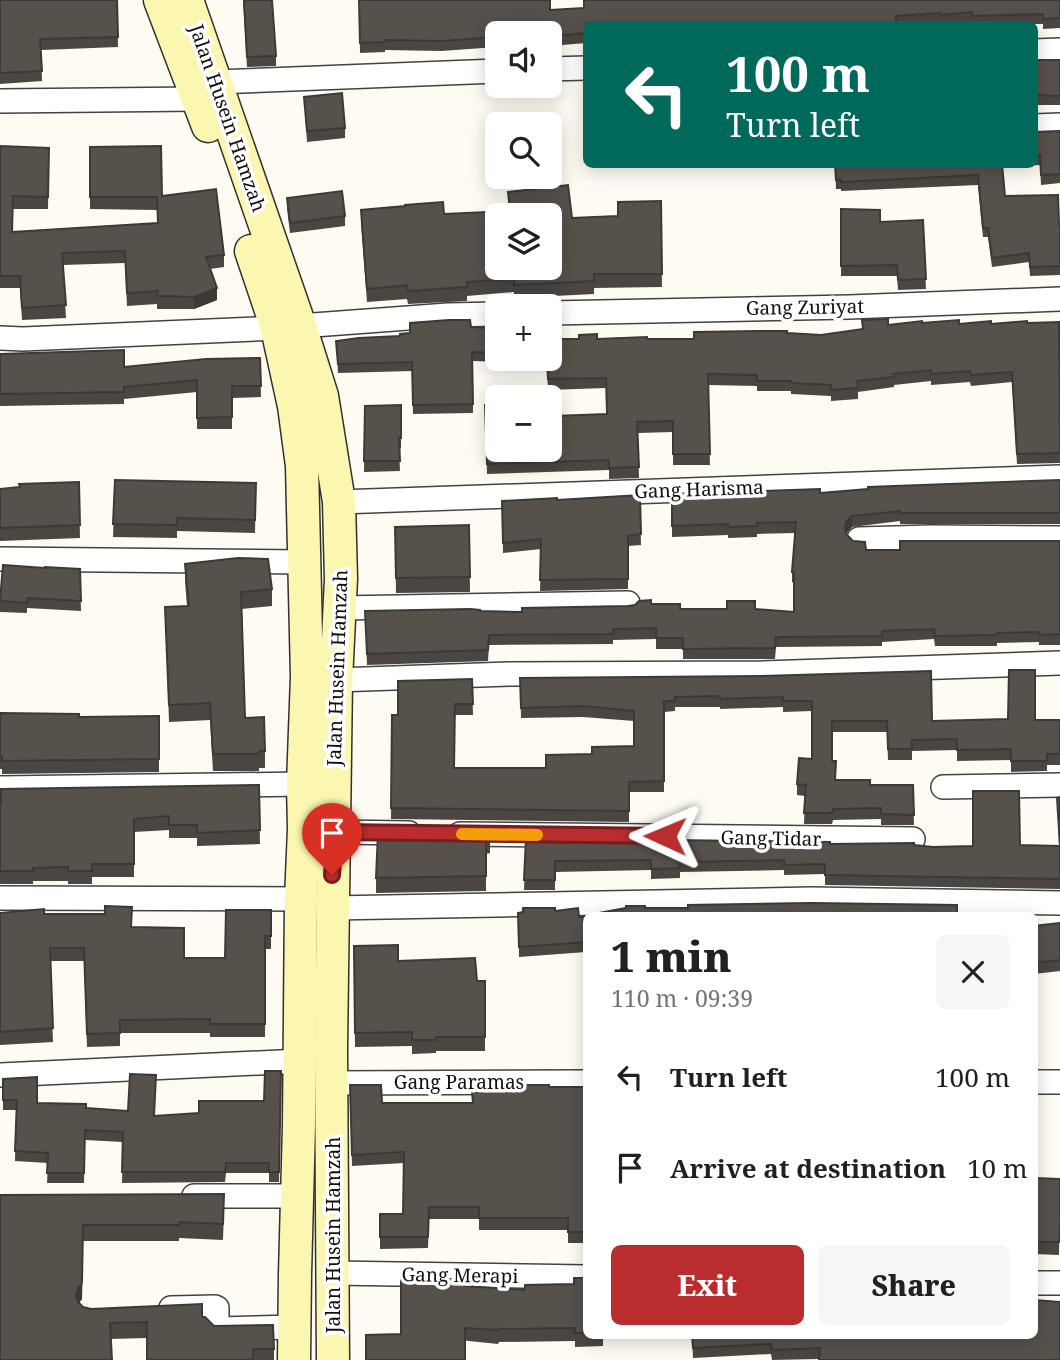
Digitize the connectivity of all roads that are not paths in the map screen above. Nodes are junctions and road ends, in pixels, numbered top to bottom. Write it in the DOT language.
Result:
graph roads {
  1 [pos="160,0"];
  2 [pos="187,0"];
  3 [pos="1060,50"];
  4 [pos="1038,51"];
  5 [pos="583,68"];
  6 [pos="562,69"];
  7 [pos="485,72"];
  8 [pos="207,90"];
  9 [pos="0,101"];
  10 [pos="1060,125"];
  11 [pos="1038,126"];
  12 [pos="1060,299"];
  13 [pos="562,313"];
  14 [pos="485,314"];
  15 [pos="289,327"];
  16 [pos="0,338"];
  17 [pos="1060,477"];
  18 [pos="339,502"];
  19 [pos="1060,538"];
  20 [pos="859,539"];
  21 [pos="0,559"];
  22 [pos="304,562"];
  23 [pos="628,603"];
  24 [pos="340,608"];
  25 [pos="1060,663"];
  26 [pos="336,680"];
  27 [pos="303,785"];
  28 [pos="1060,785"];
  29 [pos="943,787"];
  30 [pos="0,788"];
  31 [pos="335,832"];
  32 [pos="913,839"];
  33 [pos="0,898"];
  34 [pos="301,899"];
  35 [pos="1060,903"];
  36 [pos="332,908"];
  37 [pos="300,1061"];
  38 [pos="0,1075"];
  39 [pos="583,1082"];
  40 [pos="1038,1082"];
  41 [pos="1060,1082"];
  42 [pos="332,1083"];
  43 [pos="175,1196"];
  44 [pos="296,1196"];
  45 [pos="333,1273"];
  46 [pos="583,1277"];
  47 [pos="1038,1283"];
  48 [pos="1060,1283"];
  49 [pos="144,1309"];
  50 [pos="295,1327"];
  51 [pos="294,1360"];
  52 [pos="333,1360"];
  1 -- 8 [label="street, Jalan Husein Hamzah"];
  2 -- 8 [label="street, Jalan Husein Hamzah"];
  3 -- 4 [label="street"];
  5 -- 6 [label="street"];
  7 -- 8 [label="street"];
  8 -- 9 [label="street"];
  8 -- 15 [label="street, Jalan Husein Hamzah"];
  10 -- 11 [label="street"];
  12 -- 13 [label="street, Gang Zuriyat"];
  14 -- 15 [label="street"];
  15 -- 16 [label="street"];
  15 -- 18 [label="street, Jalan Husein Hamzah"];
  15 -- 22 [label="street, Jalan Husein Hamzah"];
  17 -- 18 [label="street, Gang Harisma"];
  18 -- 24 [label="street, Jalan Husein Hamzah"];
  19 -- 20 [label="street"];
  21 -- 22 [label="street"];
  22 -- 27 [label="street, Jalan Husein Hamzah"];
  23 -- 24 [label="street"];
  24 -- 26 [label="street, Jalan Husein Hamzah"];
  25 -- 26 [label="street"];
  26 -- 31 [label="street, Jalan Husein Hamzah"];
  27 -- 30 [label="street"];
  27 -- 34 [label="street, Jalan Husein Hamzah"];
  28 -- 29 [label="street"];
  31 -- 32 [label="street, Gang Tidar"];
  31 -- 36 [label="street, Jalan Husein Hamzah"];
  33 -- 34 [label="street"];
  34 -- 37 [label="street, Jalan Husein Hamzah"];
  35 -- 36 [label="street"];
  36 -- 42 [label="street, Jalan Husein Hamzah"];
  37 -- 38 [label="street"];
  37 -- 44 [label="street, Jalan Husein Hamzah"];
  39 -- 42 [label="street, Gang Paramas"];
  40 -- 41 [label="street"];
  42 -- 45 [label="street, Jalan Husein Hamzah"];
  43 -- 44 [label="street"];
  44 -- 50 [label="street, Jalan Husein Hamzah"];
  45 -- 46 [label="street, Gang Merapi"];
  45 -- 52 [label="street, Jalan Husein Hamzah"];
  47 -- 48 [label="street"];
  49 -- 50 [label="street"];
  50 -- 51 [label="street, Jalan Husein Hamzah"];
}
